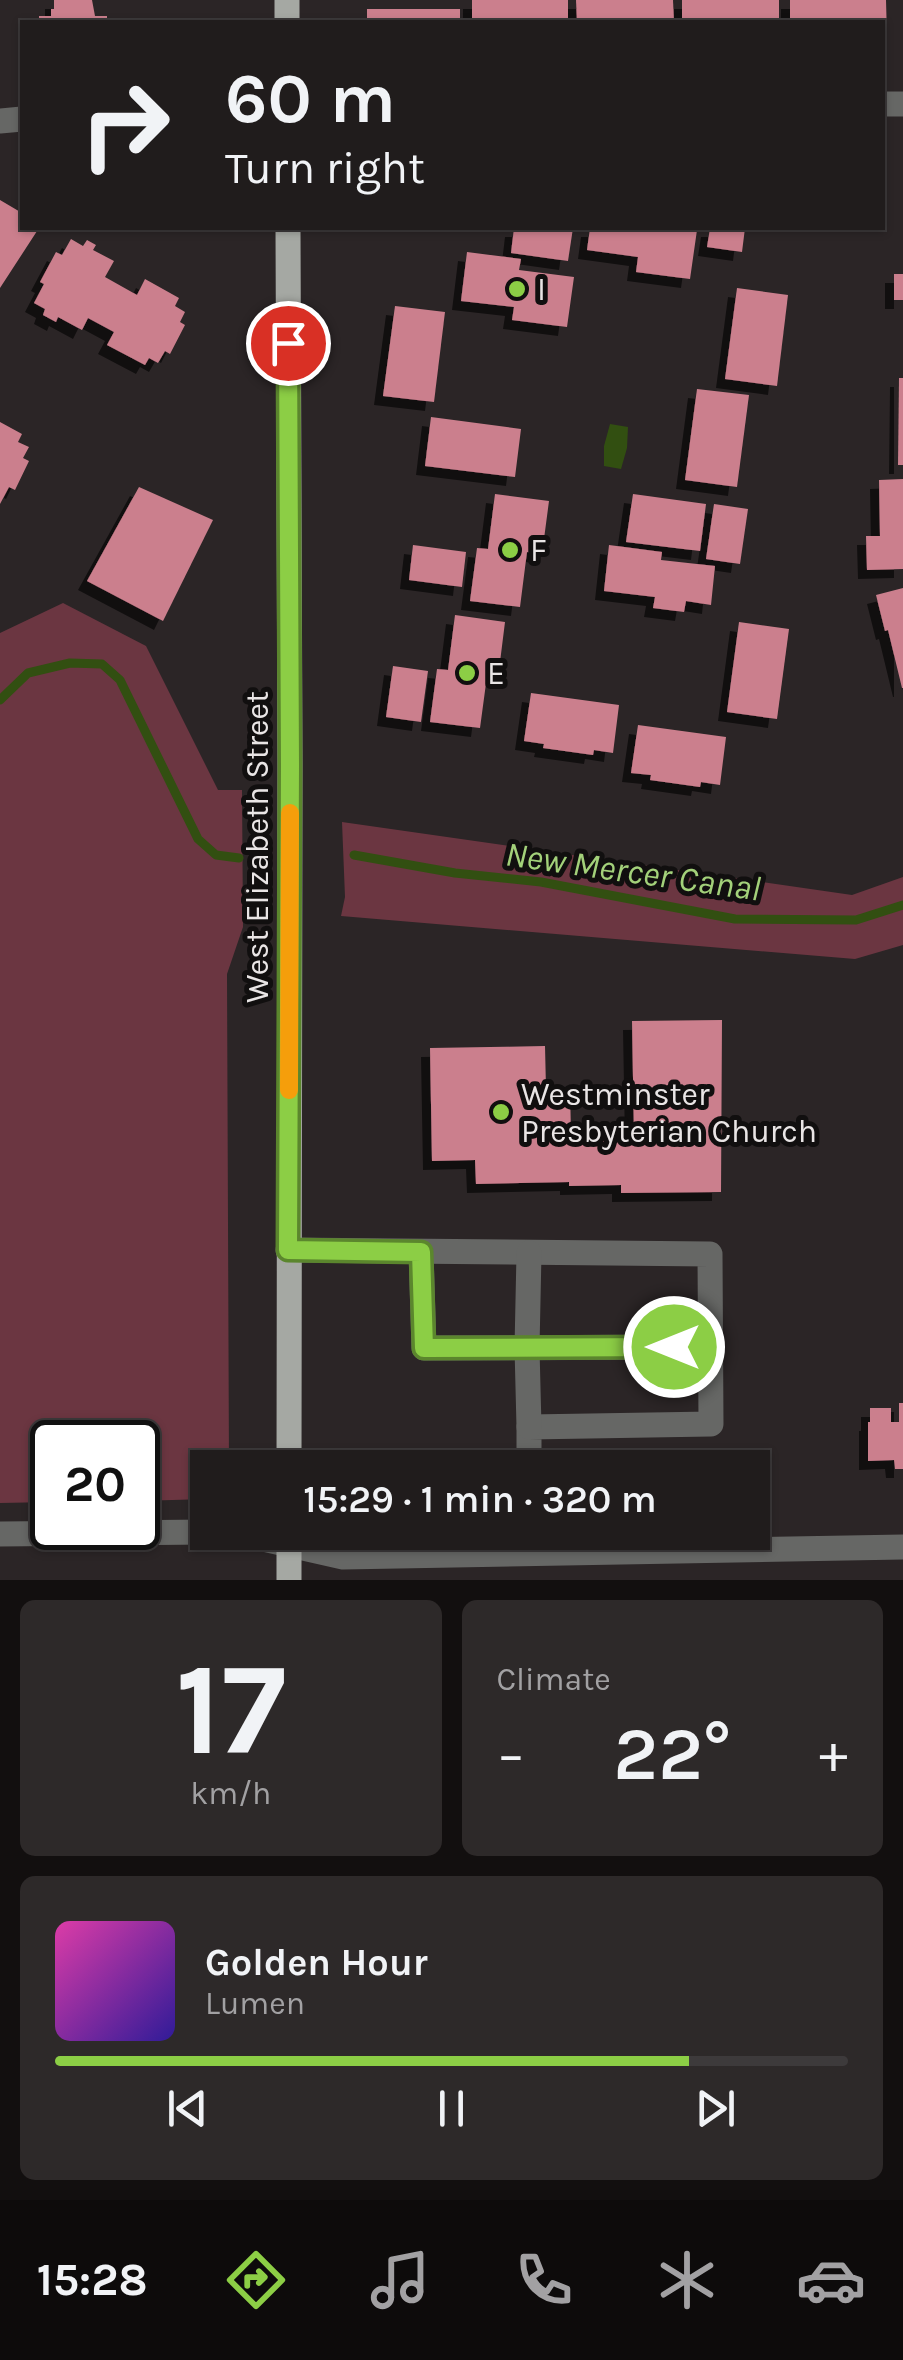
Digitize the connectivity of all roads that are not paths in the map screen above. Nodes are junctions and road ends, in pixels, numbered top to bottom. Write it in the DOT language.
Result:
graph roads {
  1 [pos="288,230"];
  2 [pos="288,1250"];
  3 [pos="421,1252"];
  4 [pos="529,1253"];
  5 [pos="710,1347"];
  6 [pos="527,1348"];
  7 [pos="530,1426"];
  8 [pos="288,1450"];
  9 [pos="529,1450"];
  10 [pos="190,1532"];
  11 [pos="0,1534"];
  12 [pos="770,1546"];
  13 [pos="903,1547"];
  14 [pos="288,1550"];
  15 [pos="324,1550"];
  16 [pos="429,1550"];
  17 [pos="288,1580"];
  1 -- 2 [label="main road, West Elizabeth Street"];
  2 -- 3 [label="street"];
  2 -- 8 [label="main road, West Elizabeth Street"];
  3 -- 4 [label="street"];
  3 -- 6 [label="street"];
  4 -- 5 [label="street"];
  4 -- 6 [label="street"];
  5 -- 6 [label="street"];
  5 -- 7 [label="street"];
  6 -- 7 [label="street"];
  7 -- 9 [label="street"];
  10 -- 11 [label="street"];
  12 -- 13 [label="street"];
  14 -- 17 [label="main road"];
  15 -- 16 [label="street"];
}
